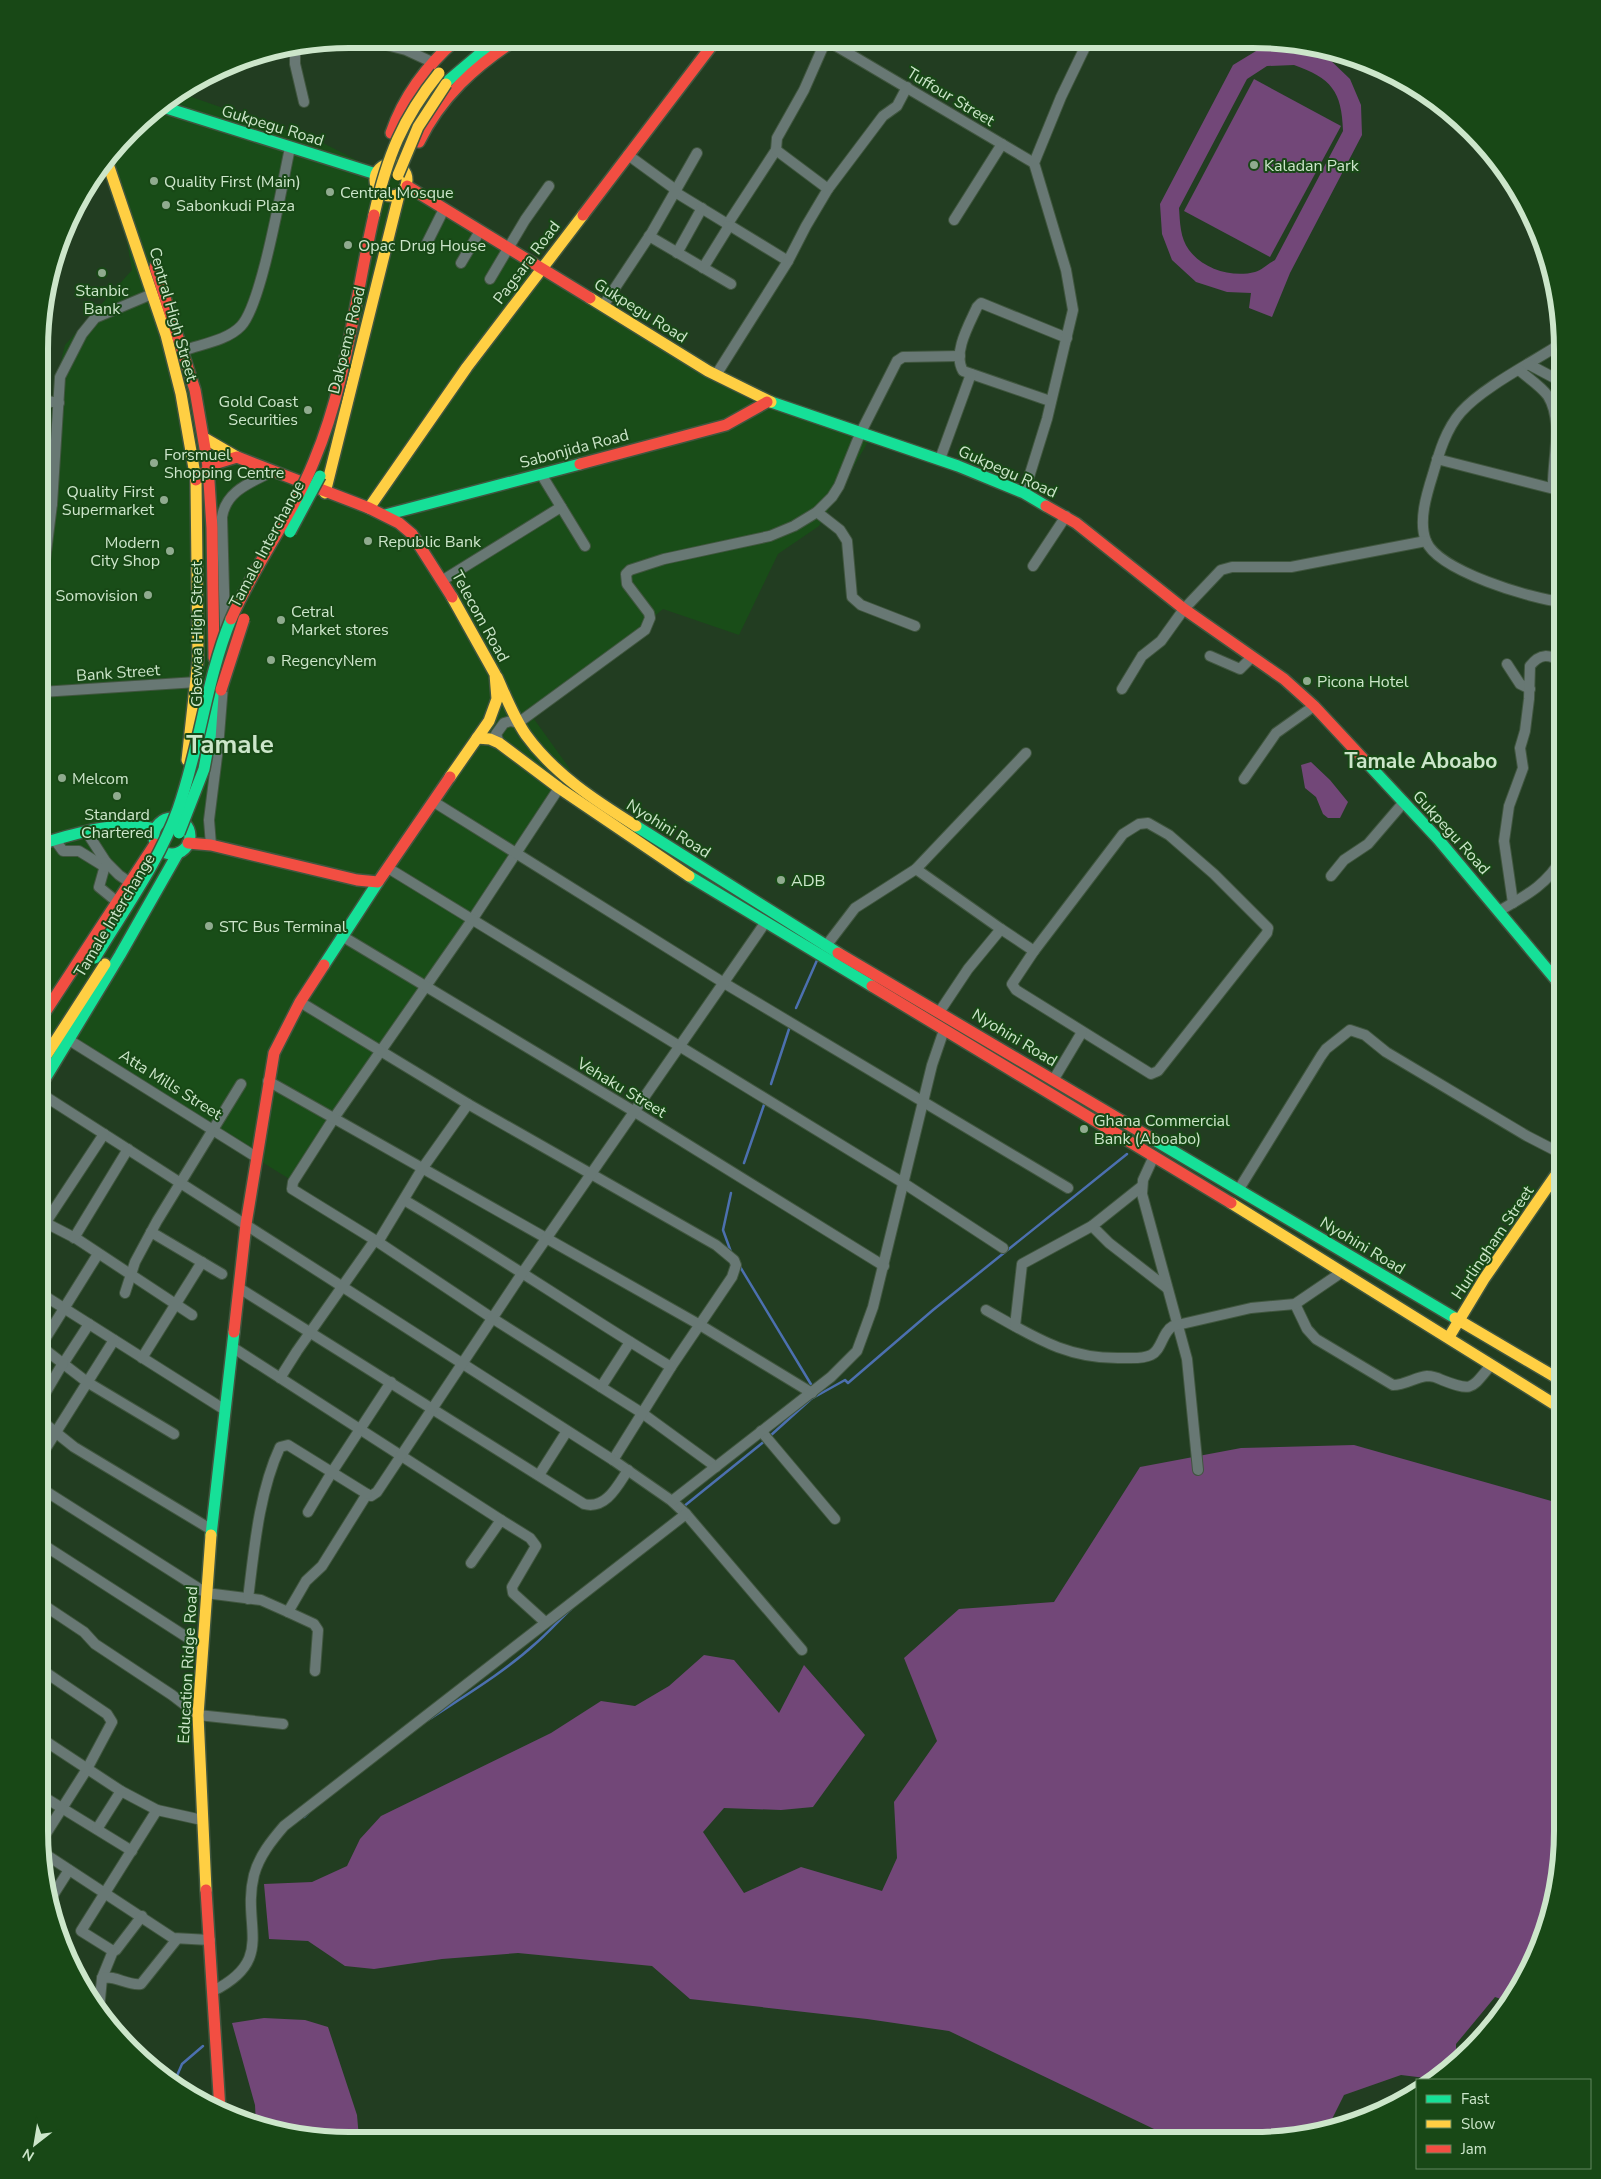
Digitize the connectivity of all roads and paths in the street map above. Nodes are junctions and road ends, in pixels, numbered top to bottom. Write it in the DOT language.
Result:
graph roads {
  1 [pos="398,48"];
  2 [pos="447,48"];
  3 [pos="471,48"];
  4 [pos="487,48"];
  5 [pos="504,48"];
  6 [pos="710,48"];
  7 [pos="825,48"];
  8 [pos="841,48"];
  9 [pos="1085,48"];
  10 [pos="295,52"];
  11 [pos="432,62"];
  12 [pos="444,77"];
  13 [pos="907,87"];
  14 [pos="304,102"];
  15 [pos="167,108"];
  16 [pos="1002,144"];
  17 [pos="290,148"];
  18 [pos="776,150"];
  19 [pos="697,153"];
  20 [pos="628,155"];
  21 [pos="116,158"];
  22 [pos="1034,163"];
  23 [pos="109,167"];
  24 [pos="379,170"];
  25 [pos="406,173"];
  26 [pos="550,186"];
  27 [pos="377,188"];
  28 [pos="828,189"];
  29 [pos="403,191"];
  30 [pos="675,191"];
  31 [pos="702,208"];
  32 [pos="444,209"];
  33 [pos="954,220"];
  34 [pos="728,225"];
  35 [pos="480,230"];
  36 [pos="650,236"];
  37 [pos="426,245"];
  38 [pos="508,248"];
  39 [pos="677,253"];
  40 [pos="788,261"];
  41 [pos="461,263"];
  42 [pos="542,268"];
  43 [pos="703,268"];
  44 [pos="490,279"];
  45 [pos="731,284"];
  46 [pos="152,294"];
  47 [pos="603,306"];
  48 [pos="1067,338"];
  49 [pos="1554,348"];
  50 [pos="185,350"];
  51 [pos="960,356"];
  52 [pos="1528,364"];
  53 [pos="1519,370"];
  54 [pos="971,374"];
  55 [pos="716,375"];
  56 [pos="1554,378"];
  57 [pos="48,401"];
  58 [pos="1050,401"];
  59 [pos="767,402"];
  60 [pos="59,403"];
  61 [pos="1554,417"];
  62 [pos="860,434"];
  63 [pos="206,439"];
  64 [pos="1554,451"];
  65 [pos="237,458"];
  66 [pos="940,459"];
  67 [pos="1437,459"];
  68 [pos="208,466"];
  69 [pos="270,472"];
  70 [pos="541,474"];
  71 [pos="1554,476"];
  72 [pos="196,480"];
  73 [pos="300,482"];
  74 [pos="48,488"];
  75 [pos="1554,489"];
  76 [pos="325,493"];
  77 [pos="1024,493"];
  78 [pos="561,507"];
  79 [pos="369,508"];
  80 [pos="817,512"];
  81 [pos="385,515"];
  82 [pos="1066,516"];
  83 [pos="1426,541"];
  84 [pos="585,546"];
  85 [pos="1032,566"];
  86 [pos="442,580"];
  87 [pos="1554,600"];
  88 [pos="1184,609"];
  89 [pos="915,626"];
  90 [pos="1210,656"];
  91 [pos="1252,657"];
  92 [pos="1554,657"];
  93 [pos="1507,664"];
  94 [pos="495,674"];
  95 [pos="197,682"];
  96 [pos="1122,689"];
  97 [pos="1530,689"];
  98 [pos="48,692"];
  99 [pos="1314,706"];
  100 [pos="518,723"];
  101 [pos="477,738"];
  102 [pos="499,743"];
  103 [pos="1026,753"];
  104 [pos="1244,779"];
  105 [pos="559,788"];
  106 [pos="434,802"];
  107 [pos="1404,802"];
  108 [pos="168,818"];
  109 [pos="155,829"];
  110 [pos="188,829"];
  111 [pos="86,831"];
  112 [pos="55,840"];
  113 [pos="48,842"];
  114 [pos="188,843"];
  115 [pos="155,844"];
  116 [pos="211,845"];
  117 [pos="178,853"];
  118 [pos="516,853"];
  119 [pos="106,864"];
  120 [pos="388,868"];
  121 [pos="916,869"];
  122 [pos="1554,872"];
  123 [pos="1331,876"];
  124 [pos="129,882"];
  125 [pos="378,882"];
  126 [pos="116,901"];
  127 [pos="1513,903"];
  128 [pos="1499,911"];
  129 [pos="472,920"];
  130 [pos="765,923"];
  131 [pos="1001,928"];
  132 [pos="342,936"];
  133 [pos="826,946"];
  134 [pos="1034,951"];
  135 [pos="100,961"];
  136 [pos="1554,977"];
  137 [pos="724,983"];
  138 [pos="426,986"];
  139 [pos="300,1002"];
  140 [pos="48,1007"];
  141 [pos="940,1011"];
  142 [pos="944,1030"];
  143 [pos="48,1032"];
  144 [pos="1082,1032"];
  145 [pos="69,1040"];
  146 [pos="680,1046"];
  147 [pos="48,1051"];
  148 [pos="380,1052"];
  149 [pos="48,1074"];
  150 [pos="1054,1079"];
  151 [pos="268,1081"];
  152 [pos="241,1084"];
  153 [pos="48,1098"];
  154 [pos="924,1103"];
  155 [pos="468,1104"];
  156 [pos="635,1112"];
  157 [pos="334,1118"];
  158 [pos="213,1130"];
  159 [pos="104,1134"];
  160 [pos="128,1149"];
  161 [pos="1554,1150"];
  162 [pos="1154,1156"];
  163 [pos="256,1157"];
  164 [pos="422,1169"];
  165 [pos="590,1175"];
  166 [pos="1554,1178"];
  167 [pos="180,1181"];
  168 [pos="905,1184"];
  169 [pos="1068,1188"];
  170 [pos="1142,1188"];
  171 [pos="1239,1189"];
  172 [pos="404,1200"];
  173 [pos="48,1214"];
  174 [pos="246,1224"];
  175 [pos="1092,1226"];
  176 [pos="48,1227"];
  177 [pos="151,1232"];
  178 [pos="74,1238"];
  179 [pos="546,1238"];
  180 [pos="377,1241"];
  181 [pos="1003,1248"];
  182 [pos="98,1254"];
  183 [pos="202,1262"];
  184 [pos="884,1266"];
  185 [pos="523,1272"];
  186 [pos="1342,1272"];
  187 [pos="222,1274"];
  188 [pos="130,1275"];
  189 [pos="343,1287"];
  190 [pos="239,1288"];
  191 [pos="1167,1288"];
  192 [pos="125,1293"];
  193 [pos="48,1298"];
  194 [pos="175,1304"];
  195 [pos="1295,1304"];
  196 [pos="65,1309"];
  197 [pos="986,1310"];
  198 [pos="192,1315"];
  199 [pos="492,1318"];
  200 [pos="1459,1320"];
  201 [pos="89,1324"];
  202 [pos="1178,1324"];
  203 [pos="700,1325"];
  204 [pos="1015,1326"];
  205 [pos="311,1333"];
  206 [pos="48,1336"];
  207 [pos="1449,1337"];
  208 [pos="114,1340"];
  209 [pos="630,1342"];
  210 [pos="232,1348"];
  211 [pos="48,1354"];
  212 [pos="142,1358"];
  213 [pos="462,1363"];
  214 [pos="63,1364"];
  215 [pos="1491,1365"];
  216 [pos="672,1366"];
  217 [pos="1554,1376"];
  218 [pos="280,1378"];
  219 [pos="1554,1379"];
  220 [pos="88,1382"];
  221 [pos="391,1382"];
  222 [pos="601,1387"];
  223 [pos="48,1389"];
  224 [pos="812,1393"];
  225 [pos="1543,1398"];
  226 [pos="1554,1404"];
  227 [pos="433,1407"];
  228 [pos="225,1410"];
  229 [pos="642,1413"];
  230 [pos="48,1426"];
  231 [pos="360,1429"];
  232 [pos="567,1430"];
  233 [pos="761,1431"];
  234 [pos="56,1432"];
  235 [pos="174,1434"];
  236 [pos="48,1445"];
  237 [pos="400,1455"];
  238 [pos="613,1460"];
  239 [pos="716,1467"];
  240 [pos="628,1470"];
  241 [pos="1198,1470"];
  242 [pos="332,1472"];
  243 [pos="539,1475"];
  244 [pos="48,1493"];
  245 [pos="367,1494"];
  246 [pos="672,1501"];
  247 [pos="308,1512"];
  248 [pos="686,1514"];
  249 [pos="835,1519"];
  250 [pos="501,1520"];
  251 [pos="212,1530"];
  252 [pos="48,1548"];
  253 [pos="471,1563"];
  254 [pos="206,1593"];
  255 [pos="248,1599"];
  256 [pos="48,1608"];
  257 [pos="288,1612"];
  258 [pos="545,1622"];
  259 [pos="202,1647"];
  260 [pos="802,1650"];
  261 [pos="315,1671"];
  262 [pos="48,1674"];
  263 [pos="198,1715"];
  264 [pos="283,1724"];
  265 [pos="49,1744"];
  266 [pos="87,1769"];
  267 [pos="121,1791"];
  268 [pos="48,1799"];
  269 [pos="62,1808"];
  270 [pos="158,1810"];
  271 [pos="202,1820"];
  272 [pos="97,1829"];
  273 [pos="48,1830"];
  274 [pos="132,1851"];
  275 [pos="49,1856"];
  276 [pos="69,1870"];
  277 [pos="104,1893"];
  278 [pos="54,1894"];
  279 [pos="142,1916"];
  280 [pos="177,1938"];
  281 [pos="210,1940"];
  282 [pos="113,1951"];
  283 [pos="102,1978"];
  284 [pos="213,1991"];
  285 [pos="100,2001"];
  286 [pos="220,2102"];
  1 -- 11 [label="street"];
  2 -- 11 [label="main road"];
  3 -- 12 [label="main road, Tamale Interchange"];
  4 -- 12 [label="main road, Tamale Interchange"];
  5 -- 25 [label="main road"];
  6 -- 20 [label="main road, Pagsara Road"];
  7 -- 18 [label="street"];
  8 -- 13 [label="street, Tuffour Street"];
  9 -- 22 [label="street"];
  10 -- 14 [label="street"];
  11 -- 24 [label="main road"];
  12 -- 135 [label="main road, Tamale Interchange, bridge"];
  13 -- 16 [label="street, Tuffour Street"];
  13 -- 28 [label="street"];
  15 -- 17 [label="main road, Gukpegu Road"];
  16 -- 22 [label="street, Tuffour Street"];
  16 -- 33 [label="street"];
  17 -- 24 [label="main road, Gukpegu Road"];
  17 -- 50 [label="street"];
  18 -- 28 [label="street"];
  18 -- 34 [label="street"];
  19 -- 30 [label="street"];
  20 -- 30 [label="street"];
  20 -- 42 [label="main road, Pagsara Road"];
  21 -- 50 [label="main road, Central High Street"];
  22 -- 48 [label="street"];
  23 -- 46 [label="main road, Central High Street"];
  24 -- 25 [label="main road"];
  24 -- 27 [label="main road"];
  25 -- 29 [label="main road"];
  26 -- 38 [label="street"];
  27 -- 29 [label="main road"];
  27 -- 73 [label="main road, Dakpema Road"];
  28 -- 40 [label="street"];
  29 -- 32 [label="main road, Gukpegu Road"];
  29 -- 76 [label="main road, Dakpema Road"];
  30 -- 31 [label="street"];
  30 -- 36 [label="street"];
  31 -- 34 [label="street"];
  31 -- 39 [label="street"];
  32 -- 35 [label="main road, Gukpegu Road"];
  32 -- 37 [label="street"];
  34 -- 40 [label="street"];
  34 -- 43 [label="street"];
  35 -- 38 [label="main road, Gukpegu Road"];
  35 -- 41 [label="street"];
  36 -- 39 [label="street"];
  36 -- 47 [label="street"];
  38 -- 42 [label="main road, Gukpegu Road"];
  38 -- 44 [label="street"];
  39 -- 43 [label="street"];
  40 -- 55 [label="street"];
  42 -- 47 [label="main road, Gukpegu Road"];
  42 -- 79 [label="main road, Pagsara Road"];
  43 -- 45 [label="street"];
  46 -- 60 [label="street"];
  46 -- 72 [label="main road, Central High Street"];
  47 -- 55 [label="main road, Gukpegu Road"];
  48 -- 51 [label="street"];
  48 -- 58 [label="street"];
  49 -- 52 [label="street"];
  50 -- 63 [label="main road, Central High Street"];
  51 -- 54 [label="street"];
  51 -- 62 [label="street"];
  52 -- 53 [label="street"];
  52 -- 56 [label="street"];
  53 -- 61 [label="street"];
  53 -- 67 [label="street"];
  54 -- 58 [label="street"];
  54 -- 66 [label="street"];
  55 -- 59 [label="main road, Gukpegu Road"];
  57 -- 60 [label="street"];
  58 -- 77 [label="street"];
  59 -- 62 [label="main road, Gukpegu Road"];
  59 -- 70 [label="main road, Sabonjida Road"];
  60 -- 74 [label="street"];
  62 -- 66 [label="main road, Gukpegu Road"];
  62 -- 80 [label="street"];
  63 -- 65 [label="main road, Telecom Road"];
  63 -- 68 [label="main road, Central High Street"];
  64 -- 71 [label="street"];
  65 -- 68 [label="main road"];
  65 -- 69 [label="main road, Telecom Road"];
  66 -- 77 [label="main road, Gukpegu Road"];
  67 -- 75 [label="street"];
  67 -- 83 [label="street"];
  68 -- 72 [label="main road"];
  68 -- 110 [label="main road, Gbewaa High Street"];
  69 -- 73 [label="main road, Telecom Road"];
  69 -- 116 [label="street"];
  70 -- 78 [label="street"];
  70 -- 81 [label="main road, Sabonjida Road"];
  72 -- 95 [label="main road, Gbewaa High Street"];
  73 -- 76 [label="main road, Telecom Road"];
  76 -- 79 [label="main road, Telecom Road"];
  77 -- 82 [label="main road, Gukpegu Road"];
  78 -- 84 [label="street"];
  78 -- 86 [label="street"];
  79 -- 81 [label="main road, Telecom Road"];
  80 -- 89 [label="street"];
  80 -- 100 [label="street"];
  81 -- 86 [label="main road, Telecom Road"];
  82 -- 85 [label="street"];
  82 -- 88 [label="main road, Gukpegu Road"];
  83 -- 87 [label="street"];
  83 -- 88 [label="street"];
  86 -- 94 [label="main road, Telecom Road"];
  88 -- 91 [label="main road, Gukpegu Road"];
  88 -- 96 [label="street"];
  90 -- 91 [label="street"];
  91 -- 99 [label="main road, Gukpegu Road"];
  92 -- 97 [label="street"];
  93 -- 97 [label="street"];
  94 -- 100 [label="main road, Nyohini Road"];
  94 -- 101 [label="main road, Telecom Road"];
  95 -- 98 [label="street, Bank Street"];
  95 -- 108 [label="main road, Gbewaa High Street"];
  97 -- 127 [label="street"];
  99 -- 104 [label="street"];
  99 -- 107 [label="main road, Gukpegu Road"];
  100 -- 102 [label="street"];
  100 -- 133 [label="main road, Nyohini Road"];
  101 -- 102 [label="main road, Nyohini Road"];
  101 -- 106 [label="main road, Telecom Road"];
  102 -- 105 [label="main road, Nyohini Road"];
  103 -- 121 [label="street"];
  105 -- 118 [label="street"];
  105 -- 130 [label="main road, Nyohini Road"];
  106 -- 118 [label="street"];
  106 -- 120 [label="main road, Telecom Road"];
  107 -- 123 [label="street"];
  107 -- 128 [label="main road, Gukpegu Road"];
  108 -- 109 [label="main road"];
  108 -- 110 [label="main road"];
  109 -- 111 [label="main road"];
  109 -- 115 [label="main road"];
  110 -- 114 [label="main road"];
  111 -- 112 [label="main road"];
  111 -- 119 [label="street"];
  112 -- 113 [label="main road"];
  112 -- 119 [label="street"];
  114 -- 116 [label="main road"];
  114 -- 117 [label="main road"];
  115 -- 117 [label="main road"];
  115 -- 124 [label="main road"];
  116 -- 125 [label="main road"];
  117 -- 145 [label="main road"];
  118 -- 129 [label="street"];
  118 -- 137 [label="street"];
  119 -- 124 [label="street"];
  119 -- 126 [label="street"];
  120 -- 125 [label="main road, Telecom Road"];
  120 -- 129 [label="street"];
  121 -- 131 [label="street"];
  121 -- 133 [label="street"];
  122 -- 127 [label="street"];
  124 -- 126 [label="main road"];
  125 -- 132 [label="main road, Telecom Road"];
  126 -- 140 [label="main road"];
  127 -- 128 [label="street"];
  128 -- 136 [label="main road, Gukpegu Road"];
  129 -- 138 [label="street"];
  129 -- 146 [label="street"];
  130 -- 137 [label="street"];
  130 -- 142 [label="main road, Nyohini Road"];
  131 -- 134 [label="street"];
  131 -- 141 [label="street"];
  132 -- 138 [label="street, Vehaku Street"];
  132 -- 139 [label="main road, Telecom Road"];
  133 -- 141 [label="main road, Nyohini Road"];
  134 -- 144 [label="street"];
  134 -- 144 [label="street"];
  135 -- 143 [label="main road, Tamale Interchange"];
  135 -- 147 [label="main road, Tamale Interchange"];
  137 -- 146 [label="street"];
  137 -- 154 [label="street"];
  138 -- 148 [label="street"];
  138 -- 156 [label="street, Vehaku Street"];
  139 -- 148 [label="street"];
  139 -- 151 [label="main road, Telecom Road"];
  141 -- 150 [label="main road, Nyohini Road"];
  142 -- 154 [label="street"];
  142 -- 162 [label="main road, Nyohini Road"];
  144 -- 150 [label="street"];
  145 -- 149 [label="main road"];
  145 -- 158 [label="street, Atta Mills Street"];
  146 -- 156 [label="street"];
  146 -- 168 [label="street"];
  148 -- 155 [label="street"];
  148 -- 157 [label="street"];
  150 -- 171 [label="main road, Nyohini Road"];
  151 -- 157 [label="street"];
  151 -- 163 [label="main road, Education Ridge Road"];
  152 -- 158 [label="street"];
  153 -- 159 [label="street"];
  154 -- 168 [label="street"];
  154 -- 169 [label="street"];
  155 -- 164 [label="street"];
  155 -- 165 [label="street"];
  156 -- 165 [label="street"];
  156 -- 184 [label="street, Vehaku Street"];
  157 -- 164 [label="street"];
  157 -- 180 [label="street"];
  158 -- 163 [label="street, Atta Mills Street"];
  158 -- 167 [label="street"];
  159 -- 160 [label="street"];
  159 -- 173 [label="street"];
  160 -- 167 [label="street"];
  160 -- 178 [label="street"];
  161 -- 171 [label="street"];
  162 -- 170 [label="street"];
  162 -- 186 [label="main road, Nyohini Road"];
  163 -- 174 [label="main road, Education Ridge Road"];
  164 -- 172 [label="street"];
  164 -- 179 [label="street"];
  165 -- 179 [label="street"];
  165 -- 203 [label="street"];
  166 -- 200 [label="main road, Hurlingham Street"];
  167 -- 174 [label="street"];
  167 -- 177 [label="street"];
  168 -- 181 [label="street"];
  168 -- 184 [label="street"];
  170 -- 175 [label="street"];
  170 -- 191 [label="street"];
  171 -- 200 [label="main road, Nyohini Road"];
  172 -- 180 [label="street"];
  172 -- 185 [label="street"];
  174 -- 189 [label="street"];
  174 -- 190 [label="main road, Education Ridge Road"];
  175 -- 191 [label="street"];
  175 -- 204 [label="street"];
  176 -- 178 [label="street"];
  177 -- 183 [label="street"];
  177 -- 188 [label="street"];
  178 -- 182 [label="street"];
  179 -- 185 [label="street"];
  179 -- 203 [label="street"];
  180 -- 189 [label="street"];
  180 -- 199 [label="street"];
  182 -- 188 [label="street"];
  182 -- 196 [label="street"];
  183 -- 187 [label="street"];
  183 -- 194 [label="street"];
  184 -- 224 [label="street"];
  185 -- 199 [label="street"];
  185 -- 209 [label="street"];
  186 -- 195 [label="street"];
  186 -- 207 [label="main road, Nyohini Road"];
  188 -- 192 [label="street"];
  188 -- 194 [label="street"];
  189 -- 205 [label="street"];
  189 -- 213 [label="street"];
  190 -- 205 [label="street"];
  190 -- 210 [label="main road, Education Ridge Road"];
  191 -- 202 [label="street"];
  193 -- 196 [label="street"];
  194 -- 198 [label="street"];
  194 -- 212 [label="street"];
  195 -- 202 [label="street"];
  195 -- 215 [label="street"];
  196 -- 201 [label="street"];
  196 -- 206 [label="street"];
  197 -- 204 [label="street"];
  199 -- 213 [label="street"];
  199 -- 222 [label="street"];
  200 -- 207 [label="main road, Hurlingham Street"];
  200 -- 217 [label="main road, Nyohini Road"];
  201 -- 208 [label="street"];
  201 -- 214 [label="street"];
  202 -- 204 [label="street"];
  202 -- 241 [label="street"];
  203 -- 216 [label="street"];
  203 -- 224 [label="street"];
  205 -- 218 [label="street"];
  205 -- 221 [label="street"];
  207 -- 215 [label="main road, Nyohini Road"];
  208 -- 212 [label="street"];
  208 -- 220 [label="street"];
  209 -- 216 [label="street"];
  209 -- 222 [label="street"];
  210 -- 218 [label="street"];
  210 -- 228 [label="main road, Education Ridge Road"];
  211 -- 214 [label="street"];
  212 -- 228 [label="street"];
  213 -- 227 [label="street"];
  213 -- 232 [label="street"];
  214 -- 220 [label="street"];
  214 -- 223 [label="street"];
  215 -- 225 [label="main road, Nyohini Road"];
  216 -- 229 [label="street"];
  218 -- 231 [label="street"];
  219 -- 225 [label="main road"];
  220 -- 234 [label="street"];
  220 -- 235 [label="street"];
  221 -- 227 [label="street"];
  221 -- 231 [label="street"];
  222 -- 229 [label="street"];
  224 -- 233 [label="street"];
  225 -- 226 [label="main road, Nyohini Road"];
  227 -- 237 [label="street"];
  227 -- 243 [label="street"];
  228 -- 251 [label="main road, Education Ridge Road"];
  229 -- 238 [label="street"];
  229 -- 239 [label="street"];
  230 -- 234 [label="street"];
  231 -- 237 [label="street"];
  231 -- 242 [label="street"];
  232 -- 238 [label="street"];
  232 -- 243 [label="street"];
  233 -- 239 [label="street"];
  233 -- 249 [label="street"];
  234 -- 236 [label="street"];
  234 -- 251 [label="street"];
  237 -- 245 [label="street"];
  237 -- 250 [label="street"];
  238 -- 240 [label="street"];
  239 -- 246 [label="street"];
  240 -- 243 [label="street"];
  240 -- 246 [label="street"];
  242 -- 245 [label="street"];
  242 -- 247 [label="street"];
  242 -- 255 [label="street"];
  244 -- 254 [label="street"];
  245 -- 257 [label="street"];
  246 -- 248 [label="street"];
  248 -- 258 [label="street"];
  248 -- 260 [label="street"];
  250 -- 253 [label="street"];
  250 -- 258 [label="street"];
  251 -- 254 [label="main road, Education Ridge Road"];
  252 -- 259 [label="street"];
  254 -- 255 [label="street"];
  254 -- 259 [label="main road, Education Ridge Road"];
  255 -- 257 [label="street"];
  256 -- 263 [label="street"];
  257 -- 261 [label="street"];
  258 -- 284 [label="street"];
  259 -- 263 [label="main road, Education Ridge Road"];
  262 -- 266 [label="street"];
  263 -- 264 [label="street"];
  263 -- 271 [label="main road, Education Ridge Road"];
  265 -- 266 [label="street"];
  266 -- 267 [label="street"];
  266 -- 269 [label="street"];
  267 -- 270 [label="street"];
  267 -- 272 [label="street"];
  268 -- 269 [label="street"];
  269 -- 272 [label="street"];
  269 -- 273 [label="street"];
  270 -- 271 [label="street"];
  270 -- 274 [label="street"];
  271 -- 281 [label="main road, Education Ridge Road"];
  272 -- 274 [label="street"];
  274 -- 277 [label="street"];
  275 -- 276 [label="street"];
  276 -- 277 [label="street"];
  276 -- 278 [label="street"];
  277 -- 279 [label="street"];
  277 -- 282 [label="street"];
  279 -- 280 [label="street"];
  279 -- 282 [label="street"];
  280 -- 281 [label="street"];
  280 -- 283 [label="street"];
  281 -- 284 [label="main road, Education Ridge Road"];
  282 -- 283 [label="street"];
  283 -- 285 [label="street"];
  284 -- 286 [label="main road, Education Ridge Road"];
}
